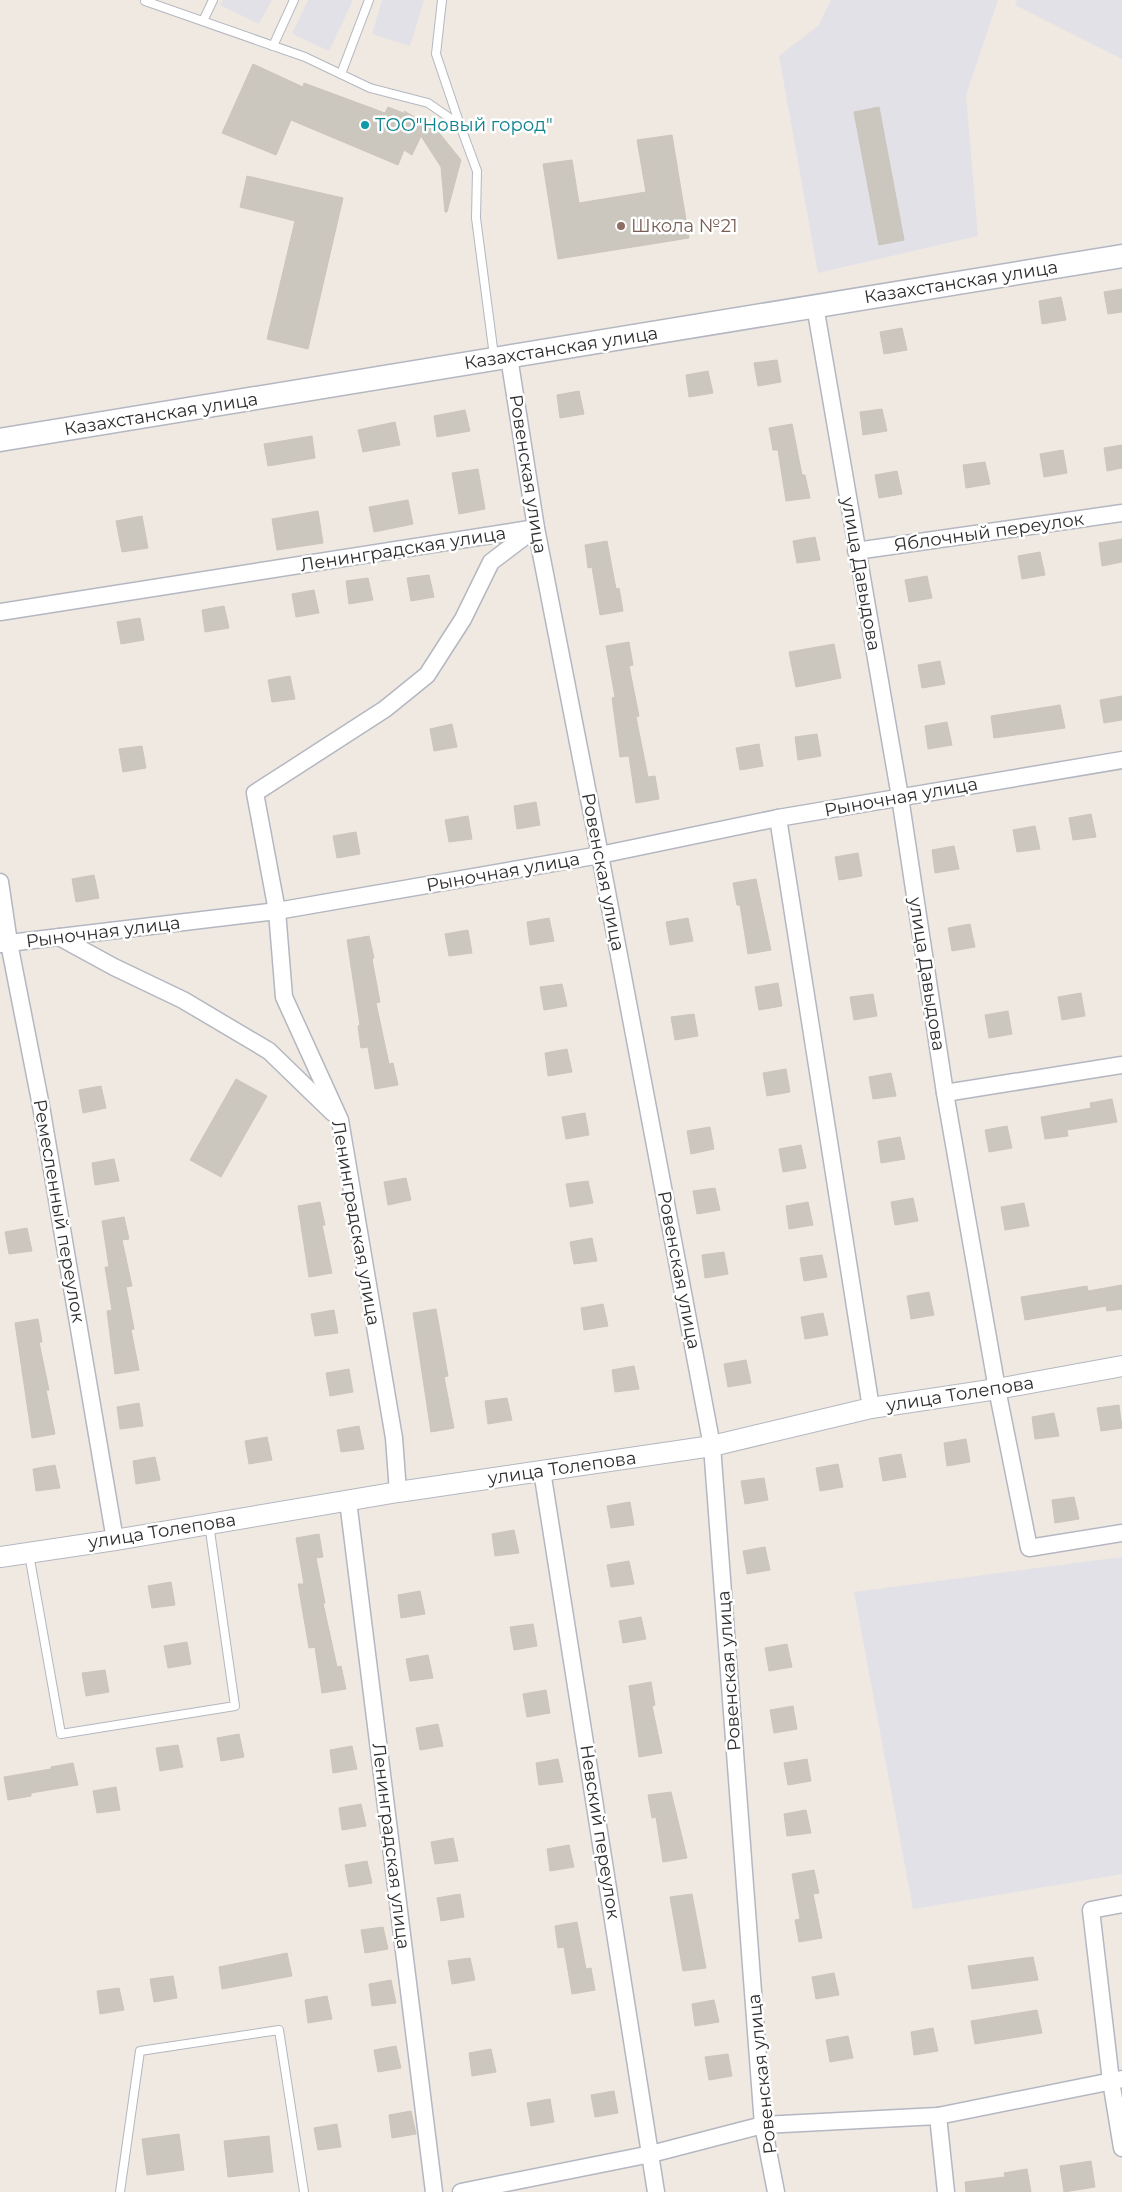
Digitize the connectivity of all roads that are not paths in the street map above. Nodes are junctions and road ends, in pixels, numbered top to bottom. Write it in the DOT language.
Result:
graph roads {
  1 [pos="145,0"];
  2 [pos="213,0"];
  3 [pos="294,0"];
  4 [pos="369,0"];
  5 [pos="442,0"];
  6 [pos="203,21"];
  7 [pos="272,46"];
  8 [pos="341,74"];
  9 [pos="460,125"];
  10 [pos="1122,256"];
  11 [pos="815,306"];
  12 [pos="502,358"];
  13 [pos="0,440"];
  14 [pos="1122,513"];
  15 [pos="536,528"];
  16 [pos="856,551"];
  17 [pos="0,612"];
  18 [pos="1122,760"];
  19 [pos="900,797"];
  20 [pos="778,818"];
  21 [pos="600,855"];
  22 [pos="0,882"];
  23 [pos="278,911"];
  24 [pos="59,937"];
  25 [pos="4,944"];
  26 [pos="1122,1065"];
  27 [pos="945,1092"];
  28 [pos="340,1120"];
  29 [pos="1122,1366"];
  30 [pos="998,1389"];
  31 [pos="870,1408"];
  32 [pos="712,1446"];
  33 [pos="542,1472"];
  34 [pos="398,1492"];
  35 [pos="348,1501"];
  36 [pos="209,1523"];
  37 [pos="1122,1533"];
  38 [pos="115,1540"];
  39 [pos="28,1552"];
  40 [pos="0,1557"];
  41 [pos="1122,1904"];
  42 [pos="1117,2080"];
  43 [pos="938,2116"];
  44 [pos="764,2125"];
  45 [pos="1122,2148"];
  46 [pos="651,2154"];
  47 [pos="120,2192"];
  48 [pos="304,2192"];
  49 [pos="434,2192"];
  50 [pos="461,2192"];
  51 [pos="656,2192"];
  52 [pos="776,2192"];
  53 [pos="946,2192"];
  1 -- 6 [label="lane"];
  2 -- 6 [label="lane"];
  3 -- 7 [label="lane"];
  4 -- 8 [label="lane"];
  5 -- 9 [label="lane"];
  6 -- 7 [label="lane"];
  7 -- 8 [label="lane"];
  8 -- 9 [label="lane"];
  9 -- 12 [label="lane"];
  10 -- 11 [label="main road, Казахстанская улица"];
  11 -- 12 [label="main road, Казахстанская улица"];
  11 -- 16 [label="street, улица Давыдова"];
  12 -- 13 [label="main road, Казахстанская улица"];
  12 -- 15 [label="street, Ровенская улица"];
  14 -- 16 [label="street, Яблочный переулок"];
  15 -- 17 [label="street, Ленинградская улица"];
  15 -- 21 [label="street, Ровенская улица"];
  15 -- 23 [label="street, Ленинградская улица"];
  16 -- 19 [label="street, улица Давыдова"];
  18 -- 19 [label="street, Рыночная улица"];
  19 -- 20 [label="street, Рыночная улица"];
  19 -- 27 [label="street, улица Давыдова"];
  20 -- 21 [label="street, Рыночная улица"];
  20 -- 31 [label="street"];
  21 -- 23 [label="street, Рыночная улица"];
  21 -- 32 [label="street, Ровенская улица"];
  22 -- 25 [label="street, Ремесленный переулок"];
  23 -- 24 [label="street, Рыночная улица"];
  23 -- 28 [label="street, Ленинградская улица"];
  24 -- 25 [label="street, Рыночная улица"];
  24 -- 28 [label="street"];
  25 -- 38 [label="street, Ремесленный переулок"];
  26 -- 27 [label="street"];
  27 -- 30 [label="street, улица Давыдова"];
  28 -- 34 [label="street, Ленинградская улица"];
  29 -- 30 [label="street, улица Толепова"];
  30 -- 31 [label="street, улица Толепова"];
  30 -- 37 [label="street, улица Давыдова"];
  31 -- 32 [label="street, улица Толепова"];
  32 -- 33 [label="street, улица Толепова"];
  32 -- 44 [label="street, Ровенская улица"];
  33 -- 34 [label="street, улица Толепова"];
  33 -- 46 [label="street, Невский переулок"];
  34 -- 35 [label="street, улица Толепова"];
  35 -- 36 [label="street, улица Толепова"];
  35 -- 49 [label="street, Ленинградская улица"];
  36 -- 38 [label="street, улица Толепова"];
  36 -- 39 [label="lane"];
  38 -- 39 [label="street, улица Толепова"];
  39 -- 40 [label="street, улица Толепова"];
  41 -- 42 [label="street"];
  42 -- 43 [label="street"];
  42 -- 45 [label="street"];
  43 -- 44 [label="street"];
  43 -- 53 [label="street"];
  44 -- 46 [label="street"];
  44 -- 52 [label="street, Ровенская улица"];
  46 -- 50 [label="street"];
  46 -- 51 [label="street, Невский переулок"];
  47 -- 48 [label="lane"];
}
